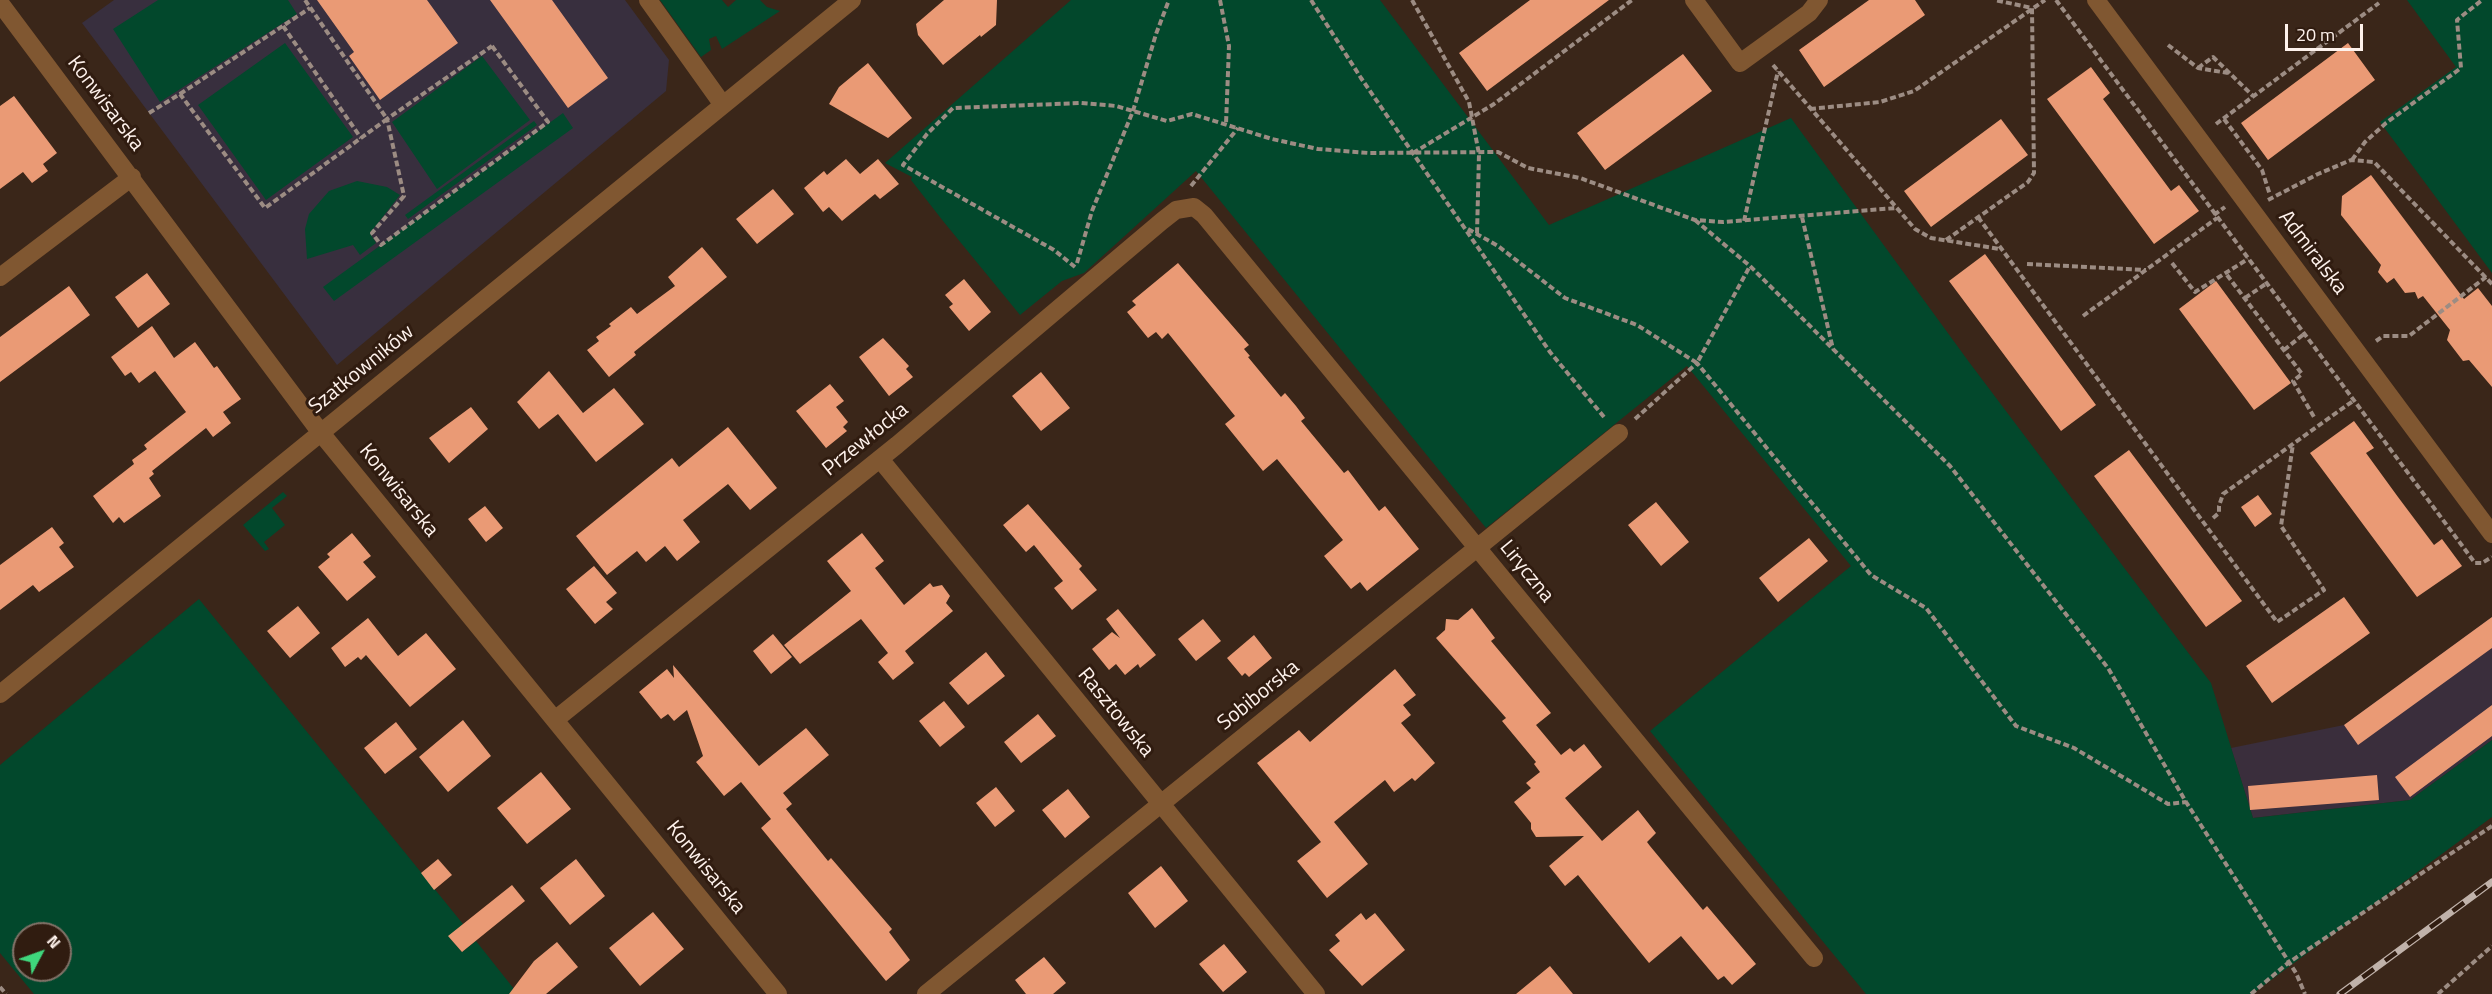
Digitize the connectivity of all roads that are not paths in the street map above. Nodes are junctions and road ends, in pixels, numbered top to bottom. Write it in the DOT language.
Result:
graph roads {
  1 [pos="648,0"];
  2 [pos="852,0"];
  3 [pos="1694,0"];
  4 [pos="1819,0"];
  5 [pos="2096,0"];
  6 [pos="0,3"];
  7 [pos="723,105"];
  8 [pos="132,177"];
  9 [pos="1204,214"];
  10 [pos="0,277"];
  11 [pos="321,433"];
  12 [pos="1619,433"];
  13 [pos="880,459"];
  14 [pos="2492,534"];
  15 [pos="1478,549"];
  16 [pos="0,694"];
  17 [pos="556,719"];
  18 [pos="1160,804"];
  19 [pos="1814,958"];
  20 [pos="778,994"];
  21 [pos="926,994"];
  22 [pos="1316,994"];
  1 -- 7 [label="street"];
  2 -- 7 [label="street, Szatkowników"];
  3 -- 4 [label="street"];
  5 -- 14 [label="street, Admiralska"];
  6 -- 8 [label="street, Konwisarska"];
  7 -- 11 [label="street, Szatkowników"];
  8 -- 10 [label="street"];
  8 -- 11 [label="street, Konwisarska"];
  9 -- 13 [label="street, Przewłocka"];
  9 -- 15 [label="street, Liryczna"];
  11 -- 16 [label="street, Szatkowników"];
  11 -- 17 [label="street, Konwisarska"];
  12 -- 15 [label="street, Sobiborska"];
  13 -- 17 [label="street, Przewłocka"];
  13 -- 18 [label="street, Rasztowska"];
  15 -- 18 [label="street, Sobiborska"];
  15 -- 19 [label="street, Liryczna"];
  17 -- 20 [label="street, Konwisarska"];
  18 -- 21 [label="street, Sobiborska"];
  18 -- 22 [label="street, Rasztowska"];
}
